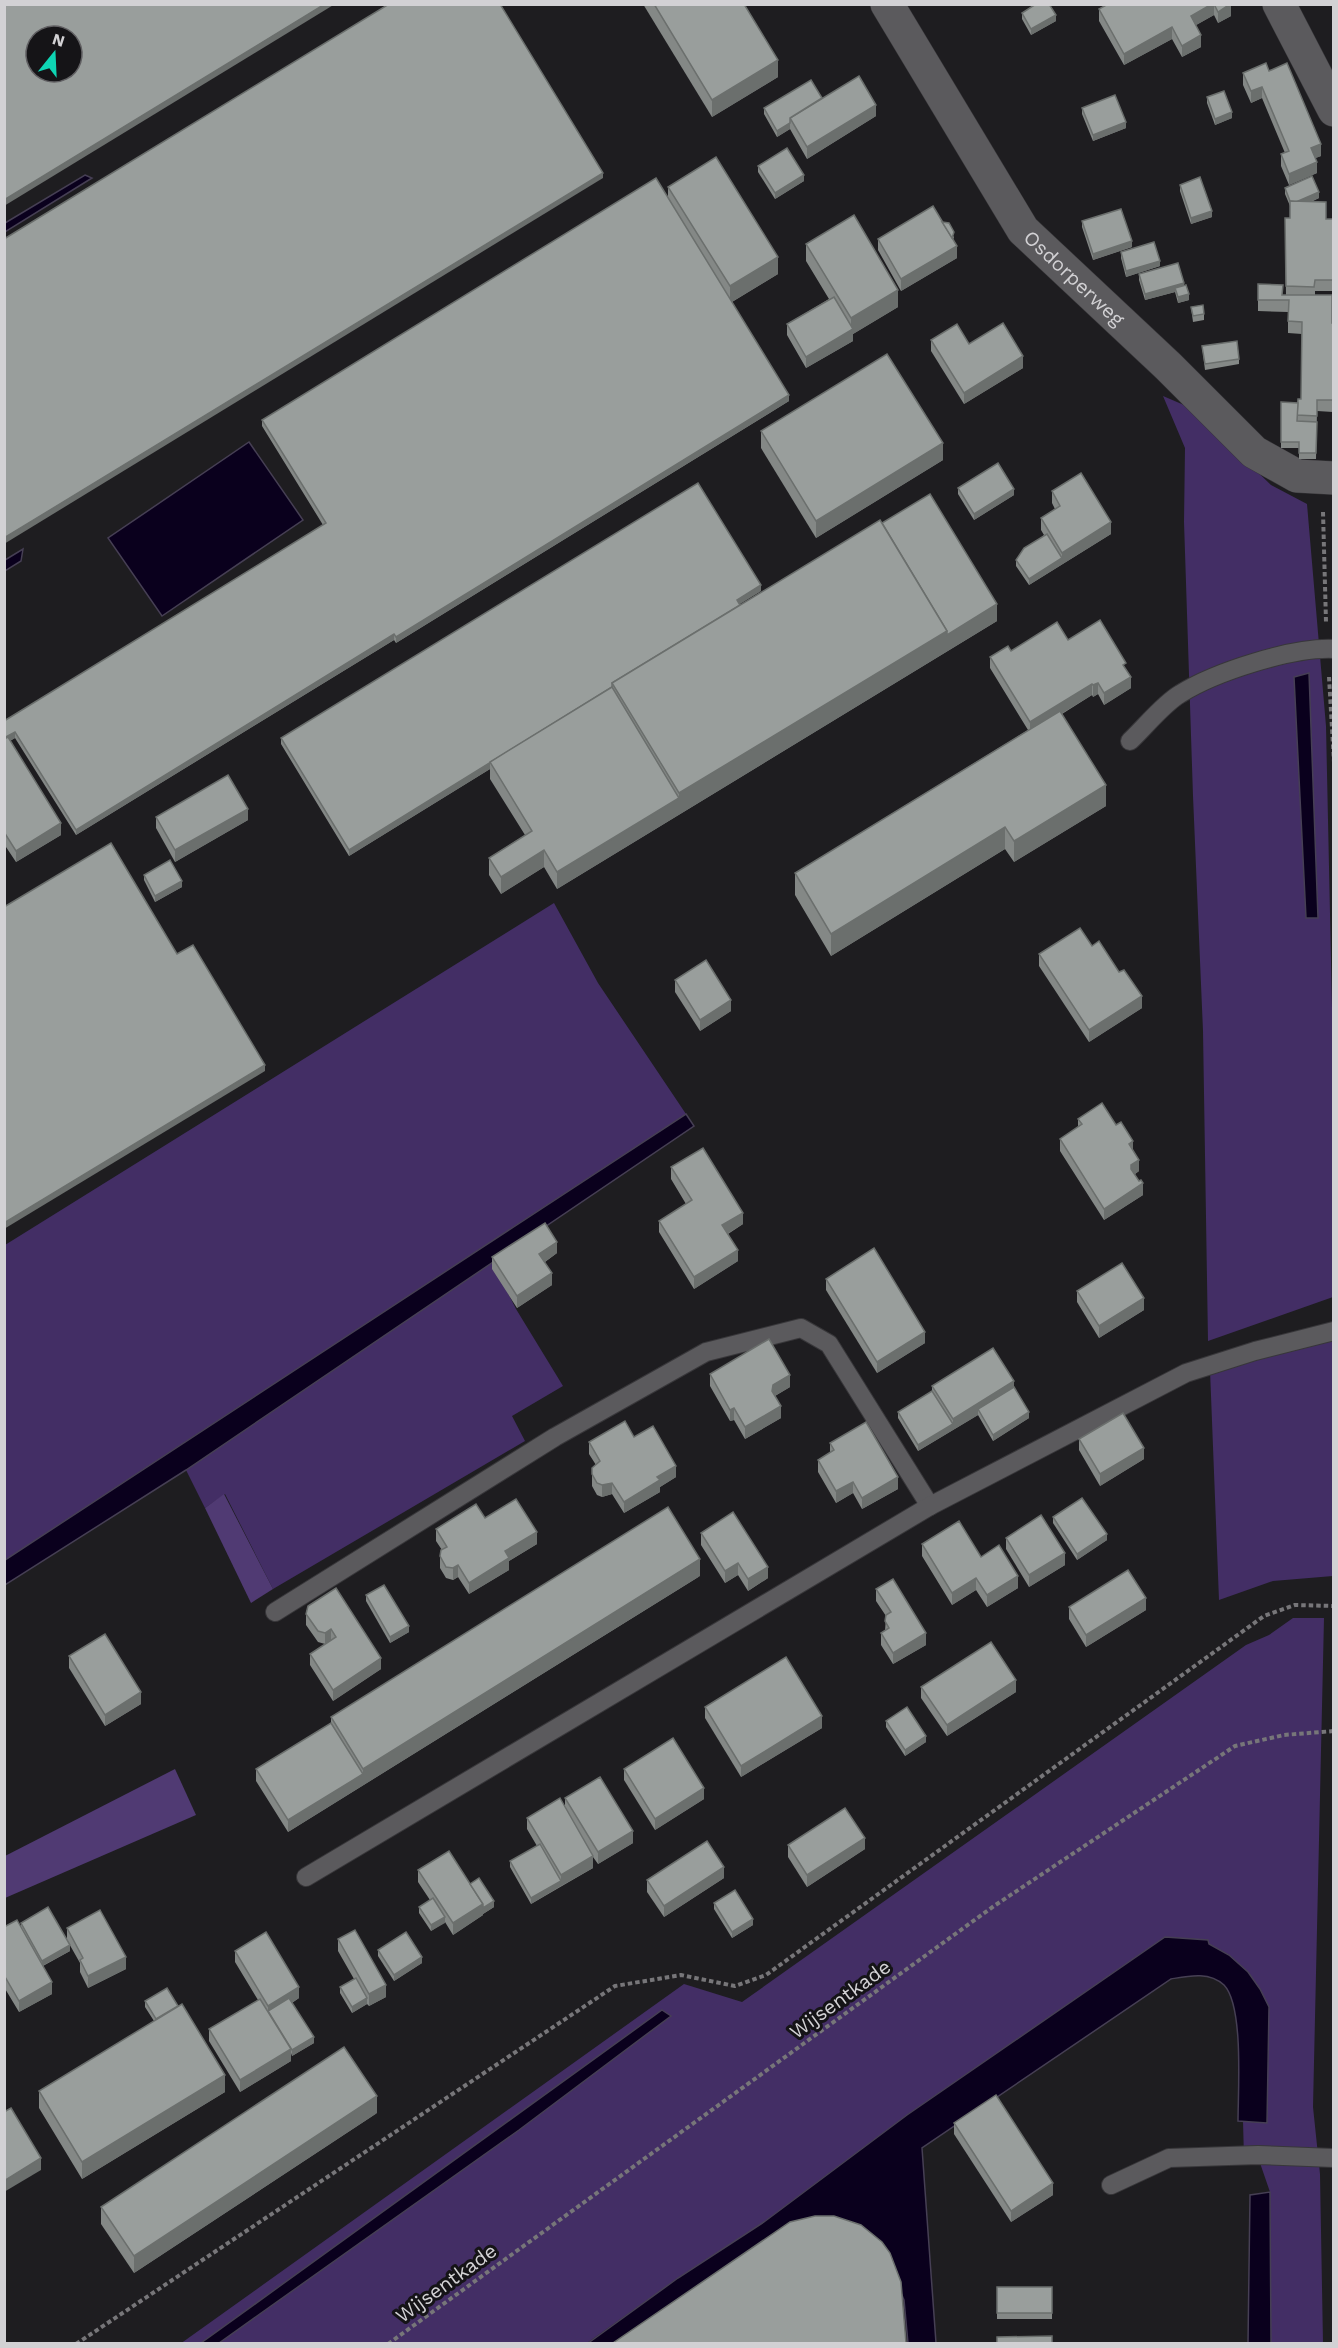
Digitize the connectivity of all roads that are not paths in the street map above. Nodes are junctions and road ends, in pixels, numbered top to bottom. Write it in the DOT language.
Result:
graph roads {
  1 [pos="887,4"];
  2 [pos="1279,4"];
  3 [pos="1334,110"];
  4 [pos="1334,478"];
  5 [pos="1334,648"];
  6 [pos="1130,741"];
  7 [pos="1334,1331"];
  8 [pos="930,1506"];
  9 [pos="275,1612"];
  10 [pos="306,1877"];
  11 [pos="1334,2157"];
  12 [pos="1111,2185"];
  1 -- 4 [label="street, Osdorperweg"];
  2 -- 3 [label="street"];
  5 -- 6 [label="lane"];
  7 -- 8 [label="lane"];
  8 -- 9 [label="lane"];
  8 -- 10 [label="lane"];
  11 -- 12 [label="lane"];
}
